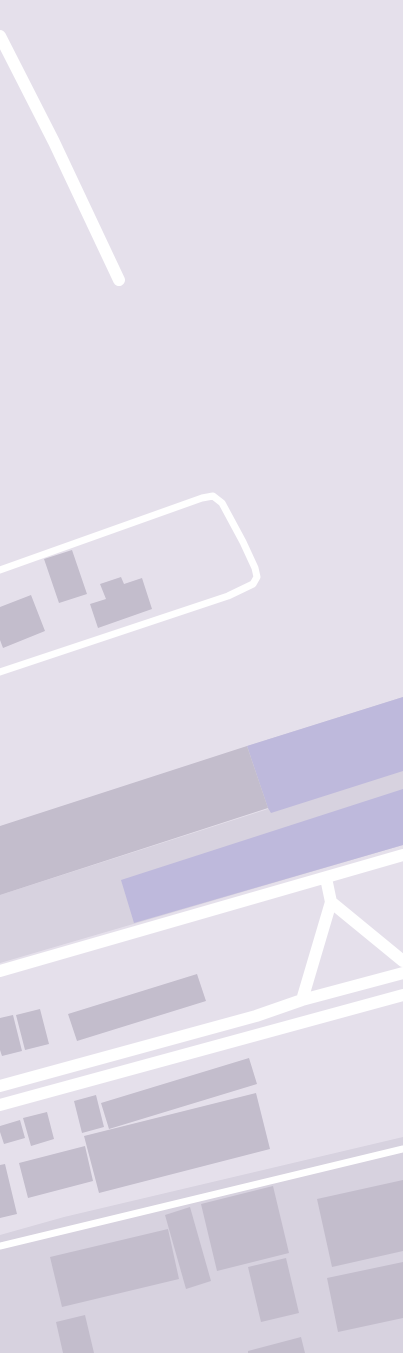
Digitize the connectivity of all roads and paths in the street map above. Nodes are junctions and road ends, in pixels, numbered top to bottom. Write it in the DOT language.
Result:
graph roads {
  1 [pos="0,36"];
  2 [pos="119,280"];
  3 [pos="0,570"];
  4 [pos="0,672"];
  5 [pos="403,855"];
  6 [pos="326,878"];
  7 [pos="331,902"];
  8 [pos="403,960"];
  9 [pos="0,972"];
  10 [pos="403,973"];
  11 [pos="403,995"];
  12 [pos="302,1000"];
  13 [pos="256,1016"];
  14 [pos="259,1035"];
  15 [pos="78,1065"];
  16 [pos="83,1082"];
  17 [pos="0,1086"];
  18 [pos="0,1105"];
  19 [pos="403,1149"];
  20 [pos="0,1246"];
  1 -- 2 [label="street"];
  3 -- 4 [label="lane"];
  5 -- 6 [label="street"];
  6 -- 7 [label="street"];
  6 -- 9 [label="street"];
  7 -- 8 [label="street"];
  7 -- 12 [label="street"];
  10 -- 12 [label="street"];
  11 -- 14 [label="street"];
  12 -- 13 [label="street"];
  13 -- 14 [label="street"];
  13 -- 15 [label="street"];
  14 -- 16 [label="street"];
  15 -- 16 [label="street"];
  15 -- 17 [label="street"];
  16 -- 18 [label="street"];
  19 -- 20 [label="lane"];
}
